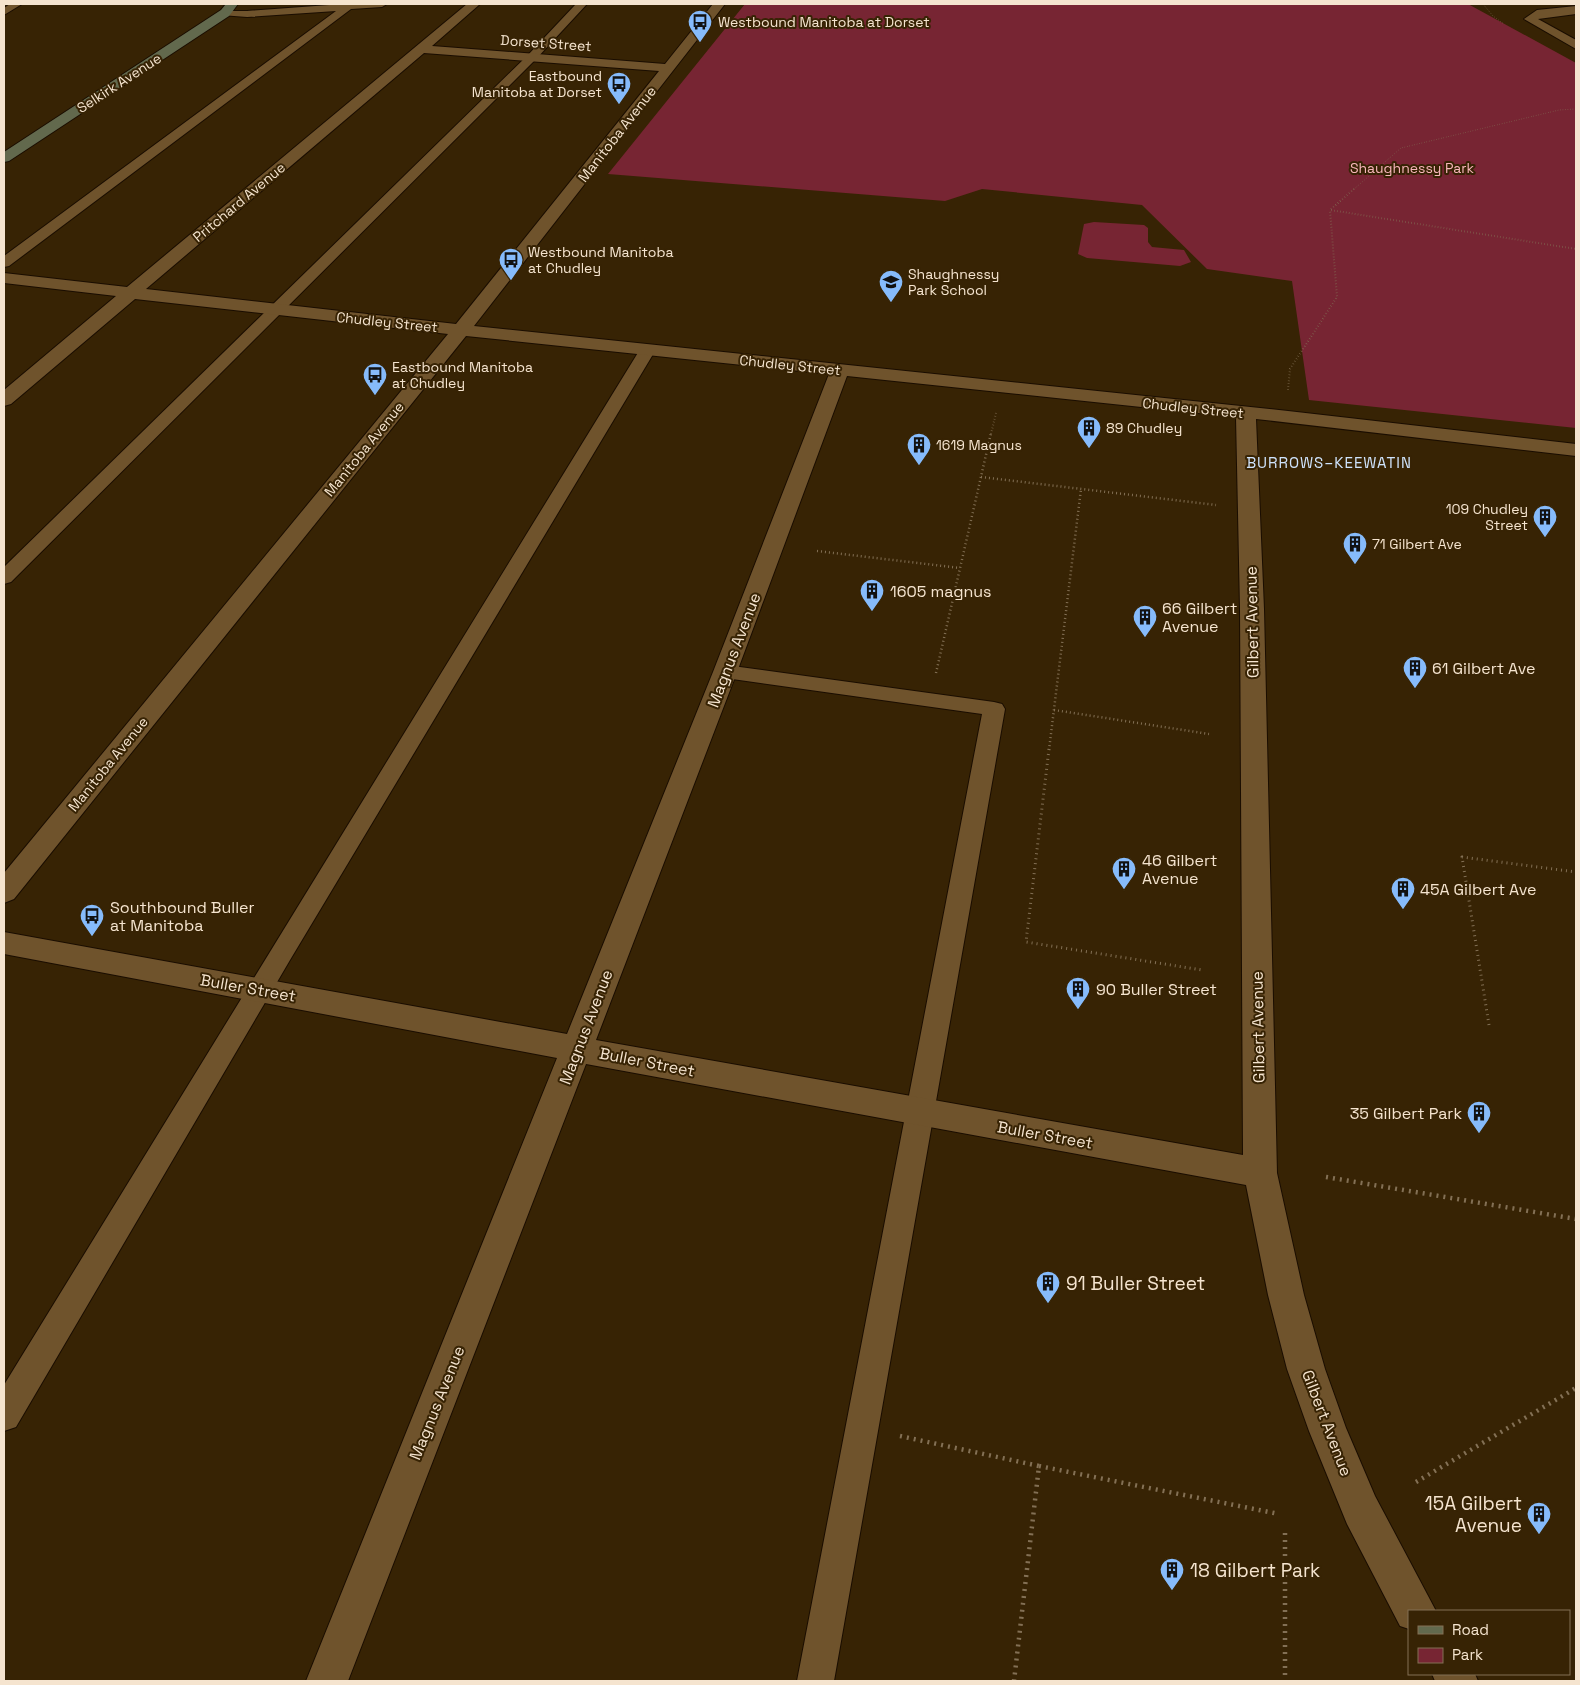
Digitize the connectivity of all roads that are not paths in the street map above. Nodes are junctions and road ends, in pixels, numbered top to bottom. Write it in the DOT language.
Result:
graph roads {
  1 [pos="17,4"];
  2 [pos="382,4"];
  3 [pos="474,4"];
  4 [pos="582,4"];
  5 [pos="719,4"];
  6 [pos="350,6"];
  7 [pos="228,8"];
  8 [pos="1576,10"];
  9 [pos="4,12"];
  10 [pos="1576,45"];
  11 [pos="421,49"];
  12 [pos="532,57"];
  13 [pos="669,68"];
  14 [pos="4,158"];
  15 [pos="4,263"];
  16 [pos="4,278"];
  17 [pos="132,292"];
  18 [pos="276,310"];
  19 [pos="460,330"];
  20 [pos="646,351"];
  21 [pos="840,370"];
  22 [pos="4,400"];
  23 [pos="1246,414"];
  24 [pos="1576,450"];
  25 [pos="4,578"];
  26 [pos="725,672"];
  27 [pos="4,892"];
  28 [pos="4,943"];
  29 [pos="259,990"];
  30 [pos="578,1049"];
  31 [pos="921,1113"];
  32 [pos="1260,1173"];
  33 [pos="4,1416"];
  34 [pos="1414,1610"];
  35 [pos="327,1681"];
  36 [pos="816,1681"];
  1 -- 9 [label="lane"];
  2 -- 6 [label="lane"];
  3 -- 11 [label="street, Pritchard Avenue"];
  4 -- 12 [label="lane"];
  5 -- 13 [label="street, Manitoba Avenue"];
  6 -- 7 [label="lane"];
  6 -- 15 [label="lane"];
  7 -- 14 [label="street, Selkirk Avenue"];
  8 -- 10 [label="street"];
  11 -- 12 [label="street, Dorset Street"];
  11 -- 17 [label="street, Pritchard Avenue"];
  12 -- 13 [label="street, Dorset Street"];
  12 -- 18 [label="lane"];
  13 -- 19 [label="street, Manitoba Avenue"];
  16 -- 17 [label="street, Chudley Street"];
  17 -- 18 [label="street, Chudley Street"];
  17 -- 22 [label="street, Pritchard Avenue"];
  18 -- 19 [label="street, Chudley Street"];
  18 -- 25 [label="lane"];
  19 -- 20 [label="street, Chudley Street"];
  19 -- 27 [label="street, Manitoba Avenue"];
  20 -- 21 [label="street, Chudley Street"];
  20 -- 29 [label="lane"];
  21 -- 23 [label="street, Chudley Street"];
  21 -- 26 [label="street, Magnus Avenue"];
  23 -- 24 [label="street, Chudley Street"];
  23 -- 32 [label="street, Gilbert Avenue"];
  26 -- 30 [label="street, Magnus Avenue"];
  26 -- 31 [label="lane"];
  28 -- 29 [label="street, Buller Street"];
  29 -- 30 [label="street, Buller Street"];
  29 -- 33 [label="lane"];
  30 -- 31 [label="street, Buller Street"];
  30 -- 35 [label="street, Magnus Avenue"];
  31 -- 32 [label="street, Buller Street"];
  31 -- 36 [label="lane"];
  32 -- 34 [label="street, Gilbert Avenue"];
}
